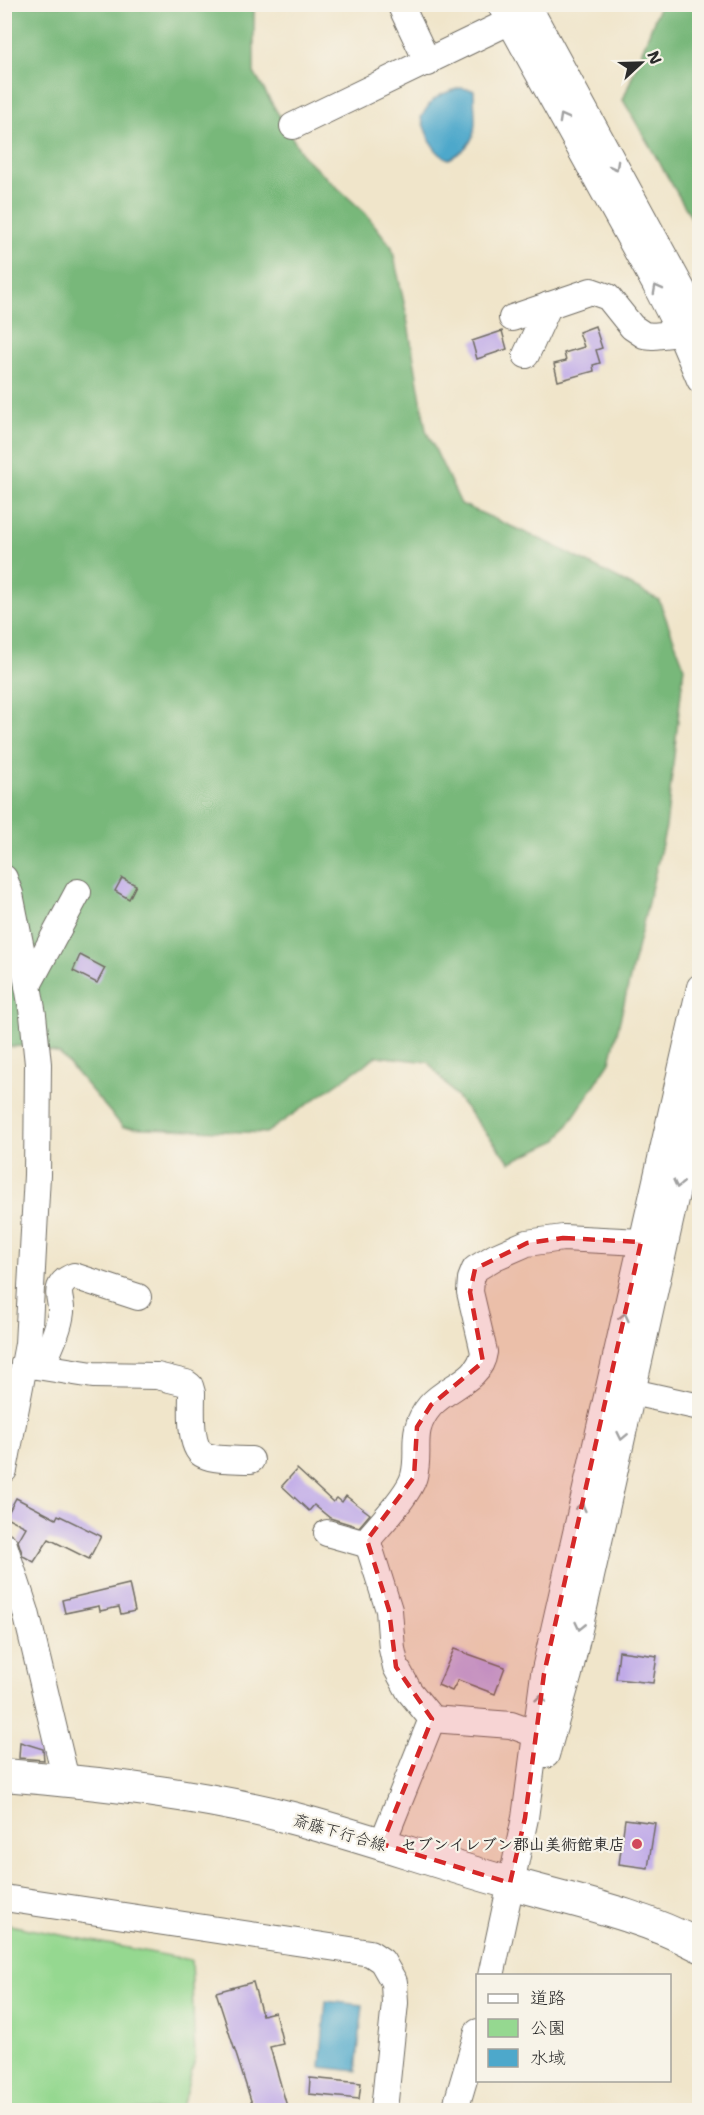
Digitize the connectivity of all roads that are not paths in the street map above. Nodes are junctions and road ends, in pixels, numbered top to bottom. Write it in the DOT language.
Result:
graph roads {
  1 [pos="400,4"];
  2 [pos="517,11"];
  3 [pos="428,63"];
  4 [pos="293,126"];
  5 [pos="549,305"];
  6 [pos="512,318"];
  7 [pos="690,327"];
  8 [pos="526,355"];
  9 [pos="699,380"];
  10 [pos="4,878"];
  11 [pos="78,892"];
  12 [pos="28,984"];
  13 [pos="699,987"];
  14 [pos="692,1102"];
  15 [pos="641,1242"];
  16 [pos="138,1297"];
  17 [pos="33,1365"];
  18 [pos="632,1392"];
  19 [pos="699,1407"];
  20 [pos="251,1460"];
  21 [pos="4,1470"];
  22 [pos="327,1533"];
  23 [pos="4,1545"];
  24 [pos="369,1545"];
  25 [pos="432,1719"];
  26 [pos="536,1734"];
  27 [pos="4,1775"];
  28 [pos="66,1780"];
  29 [pos="525,1818"];
  30 [pos="382,1844"];
  31 [pos="510,1883"];
  32 [pos="4,1898"];
  33 [pos="699,1946"];
  34 [pos="491,1974"];
  35 [pos="476,2036"];
  36 [pos="476,2077"];
  37 [pos="384,2110"];
  38 [pos="455,2110"];
  39 [pos="472,2110"];
  1 -- 3 [label="street"];
  2 -- 3 [label="street"];
  2 -- 7 [label="street"];
  3 -- 4 [label="street"];
  5 -- 6 [label="street"];
  5 -- 7 [label="street"];
  5 -- 8 [label="street"];
  7 -- 9 [label="street"];
  10 -- 12 [label="street"];
  11 -- 12 [label="street"];
  12 -- 17 [label="street"];
  13 -- 14 [label="street"];
  14 -- 15 [label="street"];
  14 -- 18 [label="street, one-way"];
  15 -- 24 [label="street"];
  26 -- 15 [label="street, one-way"];
  16 -- 17 [label="street"];
  17 -- 20 [label="street"];
  17 -- 21 [label="street"];
  18 -- 19 [label="street"];
  18 -- 29 [label="street, one-way"];
  22 -- 24 [label="street"];
  23 -- 28 [label="street"];
  24 -- 25 [label="street"];
  25 -- 26 [label="street"];
  25 -- 30 [label="street"];
  26 -- 29 [label="street"];
  27 -- 28 [label="main road, 斎藤下行合線"];
  28 -- 30 [label="main road, 斎藤下行合線"];
  29 -- 31 [label="street"];
  30 -- 31 [label="main road, 斎藤下行合線"];
  31 -- 33 [label="main road, 斎藤下行合線"];
  31 -- 34 [label="street"];
  32 -- 37 [label="street"];
  35 -- 38 [label="street"];
  36 -- 39 [label="street"];
}
